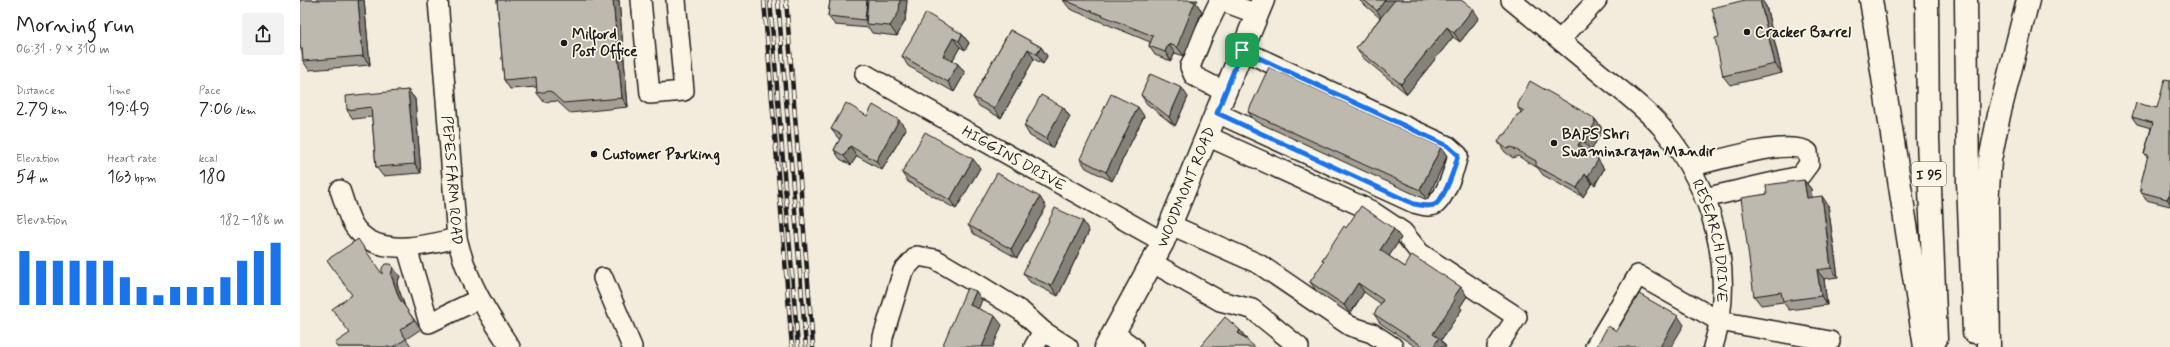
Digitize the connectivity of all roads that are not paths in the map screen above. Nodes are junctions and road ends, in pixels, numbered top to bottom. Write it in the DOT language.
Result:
graph roads {
  1 [pos="438,0"];
  2 [pos="641,0"];
  3 [pos="676,0"];
  4 [pos="1219,0"];
  5 [pos="1511,0"];
  6 [pos="1597,0"];
  7 [pos="1871,0"];
  8 [pos="1927,0"];
  9 [pos="1966,0"];
  10 [pos="2028,0"];
  11 [pos="1260,7"];
  12 [pos="1560,40"];
  13 [pos="1242,50"];
  14 [pos="865,74"];
  15 [pos="1225,92"];
  16 [pos="1217,113"];
  17 [pos="1207,136"];
  18 [pos="1690,167"];
  19 [pos="340,190"];
  20 [pos="1704,198"];
  21 [pos="1167,234"];
  22 [pos="457,238"];
  23 [pos="408,248"];
  24 [pos="1153,263"];
  25 [pos="603,278"];
  26 [pos="479,299"];
  27 [pos="1719,320"];
  28 [pos="1039,339"];
  29 [pos="1110,340"];
  30 [pos="1830,341"];
  31 [pos="502,344"];
  32 [pos="632,347"];
  33 [pos="882,347"];
  34 [pos="1068,347"];
  35 [pos="1133,347"];
  36 [pos="1299,347"];
  37 [pos="1393,347"];
  38 [pos="1497,347"];
  39 [pos="1595,347"];
  40 [pos="1713,347"];
  41 [pos="1925,347"];
  42 [pos="1937,347"];
  43 [pos="1975,347"];
  44 [pos="1989,347"];
  1 -- 22 [label="street, PEPES FARM ROAD"];
  2 -- 3 [label="street"];
  4 -- 11 [label="street"];
  4 -- 15 [label="street"];
  5 -- 12 [label="street, RESEARCH DRIVE"];
  6 -- 12 [label="street"];
  7 -- 41 [label="main road"];
  8 -- 42 [label="main road, I 95"];
  9 -- 43 [label="main road, I 95"];
  10 -- 44 [label="main road"];
  11 -- 13 [label="main road, WOODMONT ROAD"];
  12 -- 18 [label="street, RESEARCH DRIVE"];
  13 -- 15 [label="main road, WOODMONT ROAD"];
  13 -- 16 [label="street"];
  14 -- 21 [label="street, HIGGINS DRIVE"];
  15 -- 16 [label="main road, WOODMONT ROAD"];
  16 -- 17 [label="main road, WOODMONT ROAD"];
  17 -- 21 [label="main road, WOODMONT ROAD"];
  17 -- 38 [label="street"];
  18 -- 20 [label="street, RESEARCH DRIVE"];
  18 -- 20 [label="street"];
  19 -- 23 [label="street"];
  20 -- 27 [label="street, RESEARCH DRIVE"];
  21 -- 24 [label="main road, WOODMONT ROAD"];
  21 -- 37 [label="street, HIGGINS DRIVE"];
  22 -- 23 [label="street"];
  22 -- 26 [label="street, PEPES FARM ROAD"];
  23 -- 26 [label="street"];
  24 -- 29 [label="main road, WOODMONT ROAD"];
  24 -- 36 [label="street"];
  25 -- 32 [label="street"];
  26 -- 31 [label="street, PEPES FARM ROAD"];
  27 -- 30 [label="street"];
  27 -- 39 [label="street"];
  27 -- 40 [label="street, RESEARCH DRIVE"];
  28 -- 33 [label="street"];
  28 -- 34 [label="street"];
  29 -- 35 [label="street"];
}
